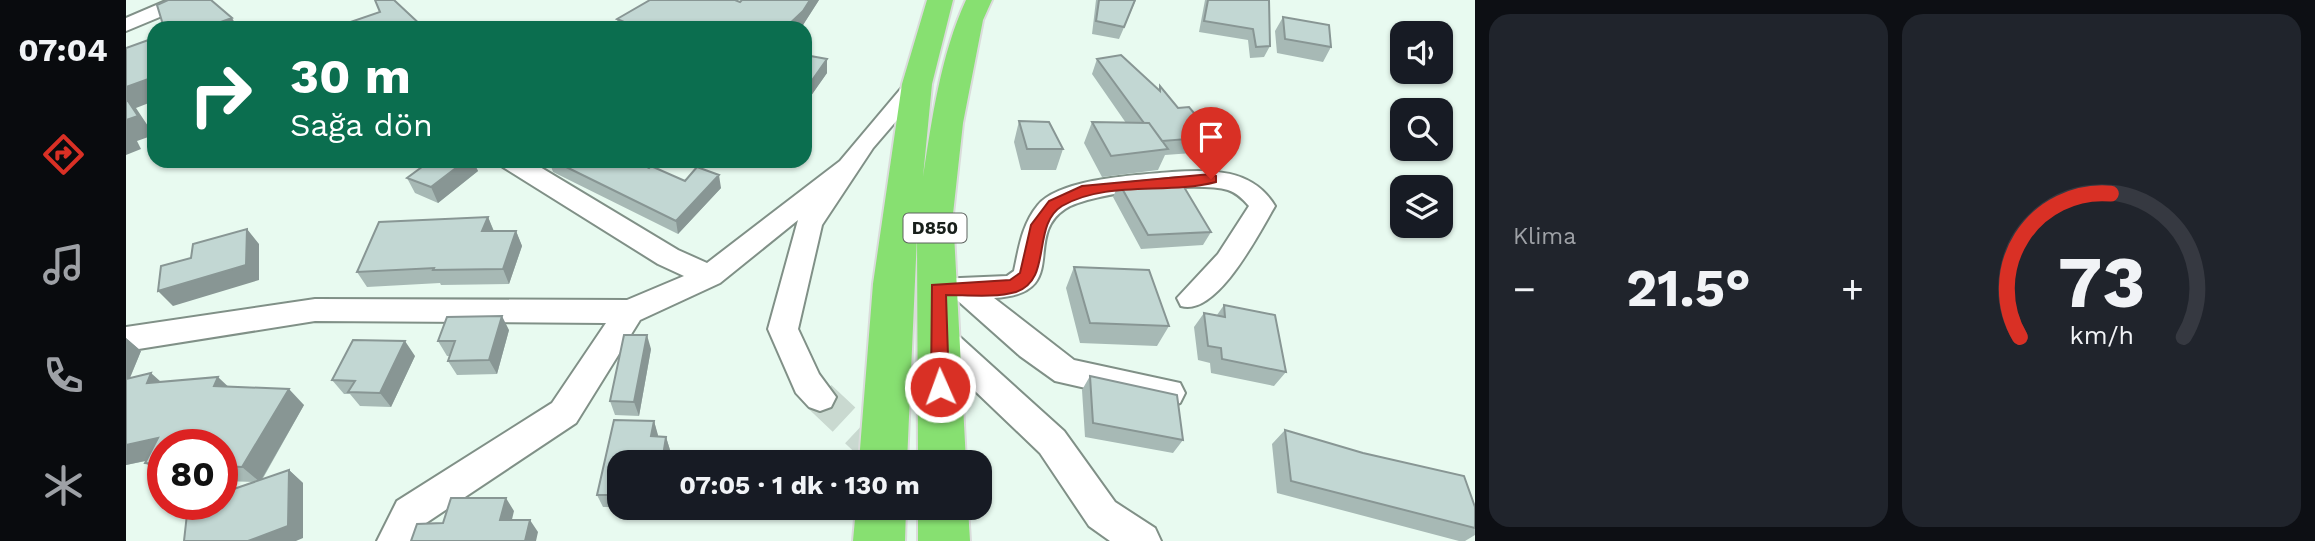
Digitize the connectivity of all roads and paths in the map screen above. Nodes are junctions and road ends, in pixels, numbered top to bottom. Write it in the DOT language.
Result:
graph roads {
  1 [pos="184,0"];
  2 [pos="940,0"];
  3 [pos="979,0"];
  4 [pos="126,25"];
  5 [pos="917,84"];
  6 [pos="852,164"];
  7 [pos="523,168"];
  8 [pos="710,276"];
  9 [pos="951,290"];
  10 [pos="1191,298"];
  11 [pos="630,312"];
  12 [pos="939,337"];
  13 [pos="126,339"];
  14 [pos="1169,393"];
  15 [pos="820,397"];
  16 [pos="884,450"];
  17 [pos="942,450"];
  18 [pos="880,520"];
  19 [pos="943,520"];
  20 [pos="396,541"];
  21 [pos="879,541"];
  22 [pos="944,541"];
  23 [pos="1142,541"];
  1 -- 4 [label="street"];
  2 -- 5 [label="highway, D850"];
  3 -- 9 [label="highway, D850"];
  5 -- 6 [label="street"];
  5 -- 16 [label="highway, D850"];
  6 -- 8 [label="street"];
  6 -- 15 [label="street"];
  7 -- 8 [label="street"];
  8 -- 11 [label="street"];
  9 -- 10 [label="street"];
  9 -- 12 [label="highway, D850"];
  9 -- 14 [label="street"];
  11 -- 13 [label="street"];
  11 -- 20 [label="street"];
  12 -- 17 [label="highway, D850"];
  12 -- 23 [label="street"];
  18 -- 21 [label="highway"];
  19 -- 22 [label="highway"];
}
